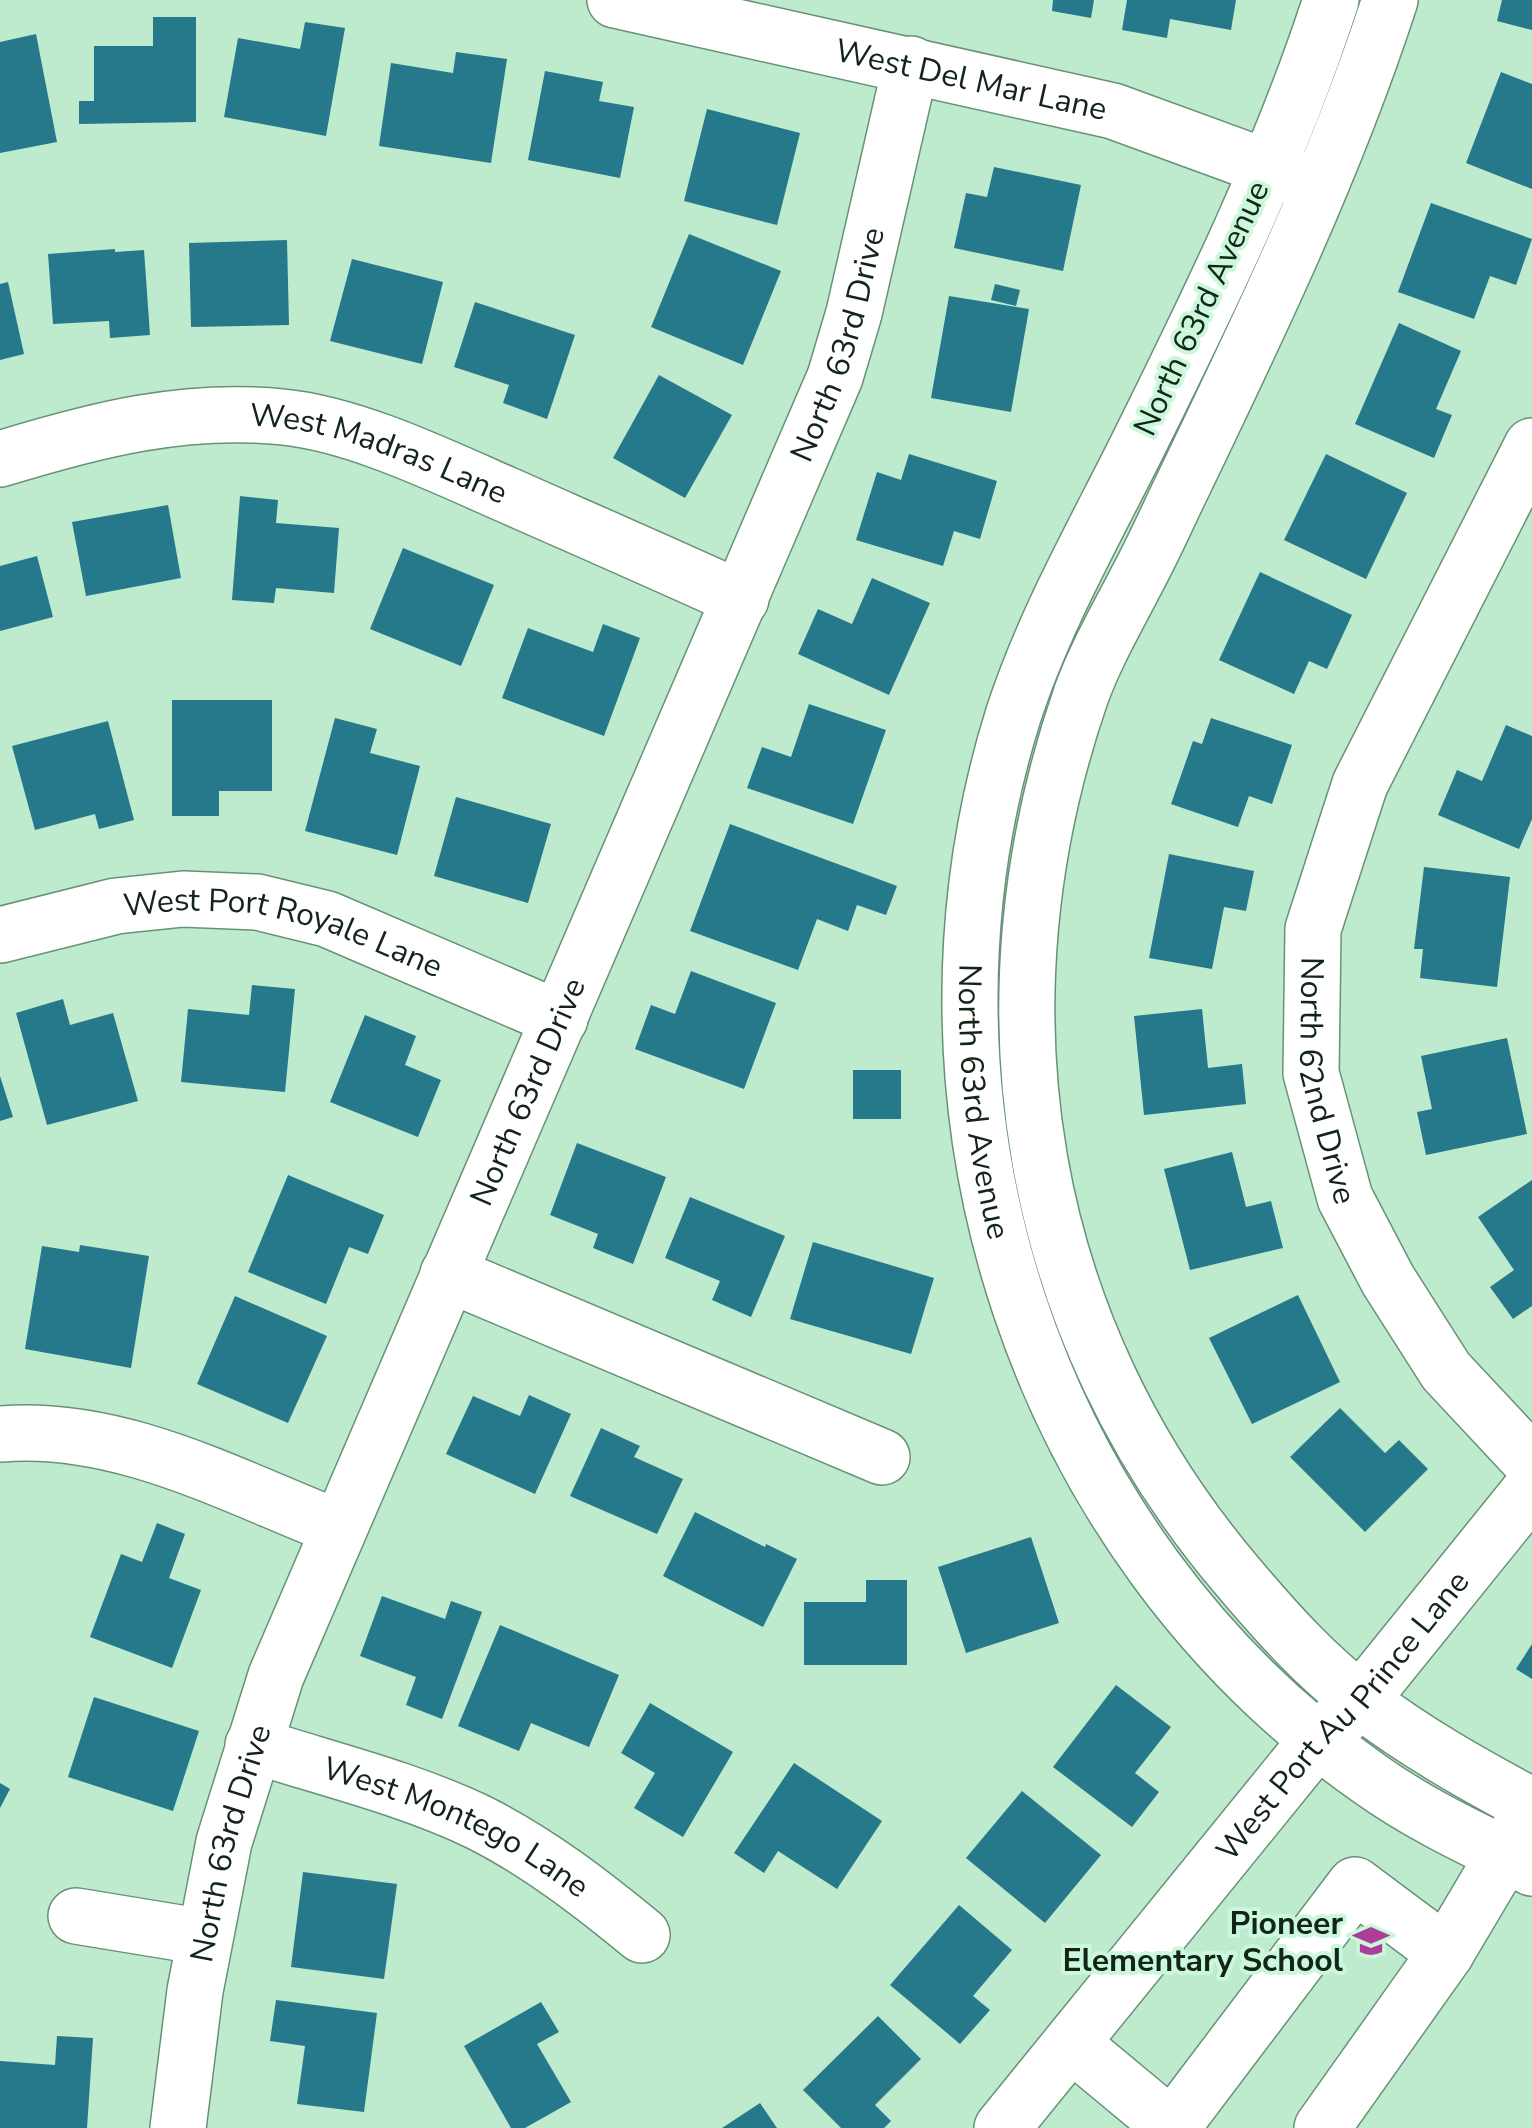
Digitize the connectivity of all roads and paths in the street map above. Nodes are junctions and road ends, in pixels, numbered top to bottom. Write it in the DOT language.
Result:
graph roads {
  1 [pos="614,0"];
  2 [pos="1331,0"];
  3 [pos="1390,0"];
  4 [pos="911,64"];
  5 [pos="1266,166"];
  6 [pos="1318,188"];
  7 [pos="1532,446"];
  8 [pos="0,458"];
  9 [pos="740,599"];
  10 [pos="0,935"];
  11 [pos="560,1019"];
  12 [pos="448,1274"];
  13 [pos="0,1434"];
  14 [pos="882,1457"];
  15 [pos="1532,1463"];
  16 [pos="1532,1488"];
  17 [pos="339,1528"];
  18 [pos="1360,1700"];
  19 [pos="1318,1739"];
  20 [pos="253,1744"];
  21 [pos="1532,1806"];
  22 [pos="1518,1861"];
  23 [pos="76,1916"];
  24 [pos="642,1936"];
  25 [pos="204,1938"];
  26 [pos="1446,1954"];
  27 [pos="1072,2044"];
  28 [pos="178,2128"];
  29 [pos="1002,2128"];
  30 [pos="1172,2128"];
  31 [pos="1322,2128"];
  1 -- 4 [label="street, West Del Mar Lane"];
  2 -- 5 [label="street, North 63rd Avenue"];
  3 -- 6 [label="street, North 63rd Avenue"];
  4 -- 5 [label="street, West Del Mar Lane"];
  4 -- 9 [label="street, North 63rd Drive"];
  5 -- 6 [label="street, West Del Mar Lane"];
  5 -- 19 [label="street, North 63rd Avenue"];
  6 -- 18 [label="street, North 63rd Avenue"];
  7 -- 15 [label="street, North 62nd Drive"];
  8 -- 9 [label="street, West Madras Lane"];
  9 -- 11 [label="street, North 63rd Drive"];
  10 -- 11 [label="street, West Port Royale Lane"];
  11 -- 12 [label="street, North 63rd Drive"];
  12 -- 14 [label="street"];
  12 -- 17 [label="street, North 63rd Drive"];
  13 -- 17 [label="street"];
  16 -- 18 [label="street, West Port Au Prince Lane"];
  17 -- 20 [label="street, North 63rd Drive"];
  18 -- 19 [label="street, West Port Au Prince Lane"];
  18 -- 21 [label="street, North 63rd Avenue"];
  19 -- 22 [label="street, North 63rd Avenue"];
  19 -- 27 [label="street, West Port Au Prince Lane"];
  20 -- 24 [label="street, West Montego Lane"];
  20 -- 25 [label="street, North 63rd Drive"];
  21 -- 22 [label="street"];
  22 -- 26 [label="street"];
  23 -- 25 [label="street"];
  25 -- 28 [label="street, North 63rd Drive"];
  26 -- 30 [label="street"];
  26 -- 31 [label="street"];
  27 -- 29 [label="street, West Port Au Prince Lane"];
  27 -- 30 [label="street"];
}
